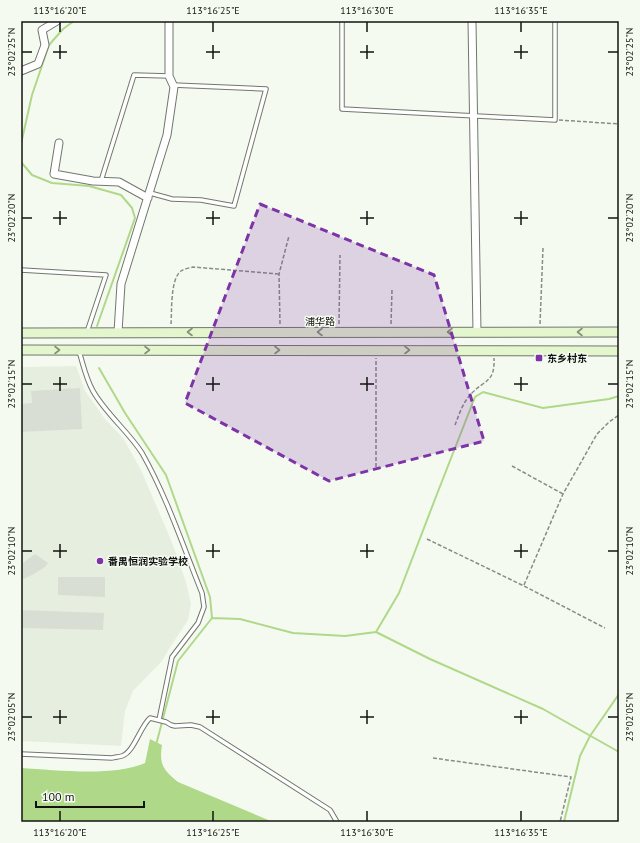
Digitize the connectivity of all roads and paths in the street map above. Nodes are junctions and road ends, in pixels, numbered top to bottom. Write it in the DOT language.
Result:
graph roads {
  1 [pos="57,21"];
  2 [pos="169,21"];
  3 [pos="342,21"];
  4 [pos="472,21"];
  5 [pos="555,21"];
  6 [pos="21,71"];
  7 [pos="168,76"];
  8 [pos="173,85"];
  9 [pos="555,120"];
  10 [pos="619,124"];
  11 [pos="59,143"];
  12 [pos="102,181"];
  13 [pos="149,195"];
  14 [pos="289,236"];
  15 [pos="543,248"];
  16 [pos="340,255"];
  17 [pos="21,270"];
  18 [pos="279,274"];
  19 [pos="392,290"];
  20 [pos="89,332"];
  21 [pos="118,332"];
  22 [pos="171,332"];
  23 [pos="280,332"];
  24 [pos="339,332"];
  25 [pos="390,332"];
  26 [pos="478,332"];
  27 [pos="540,332"];
  28 [pos="619,332"];
  29 [pos="21,333"];
  30 [pos="21,350"];
  31 [pos="78,350"];
  32 [pos="376,350"];
  33 [pos="494,350"];
  34 [pos="619,351"];
  35 [pos="619,414"];
  36 [pos="455,425"];
  37 [pos="512,466"];
  38 [pos="376,467"];
  39 [pos="562,494"];
  40 [pos="427,539"];
  41 [pos="524,586"];
  42 [pos="606,628"];
  43 [pos="159,720"];
  44 [pos="21,754"];
  45 [pos="433,758"];
  46 [pos="336,822"];
  47 [pos="560,822"];
  1 -- 6 [label="street"];
  2 -- 7 [label="street"];
  3 -- 9 [label="lane"];
  4 -- 26 [label="street"];
  5 -- 9 [label="lane"];
  7 -- 8 [label="street"];
  7 -- 12 [label="lane"];
  8 -- 13 [label="street"];
  8 -- 13 [label="lane"];
  9 -- 10 [label="path"];
  11 -- 12 [label="street"];
  12 -- 13 [label="street"];
  13 -- 21 [label="street"];
  14 -- 18 [label="path"];
  15 -- 27 [label="path"];
  16 -- 24 [label="path"];
  17 -- 20 [label="lane"];
  18 -- 22 [label="path"];
  18 -- 23 [label="path"];
  19 -- 25 [label="path"];
  20 -- 21 [label="main road, 浦华路"];
  20 -- 29 [label="main road, 浦华路"];
  21 -- 22 [label="main road, 浦华路"];
  23 -- 22 [label="main road, 浦华路, one-way"];
  24 -- 23 [label="main road, 浦华路, one-way"];
  24 -- 25 [label="main road, 浦华路"];
  26 -- 25 [label="main road, 浦华路, one-way"];
  26 -- 27 [label="main road, 浦华路"];
  28 -- 27 [label="main road, 浦华路, one-way"];
  30 -- 31 [label="main road, one-way"];
  31 -- 32 [label="main road, one-way"];
  31 -- 43 [label="lane"];
  32 -- 33 [label="main road, one-way"];
  32 -- 38 [label="path"];
  33 -- 34 [label="main road"];
  33 -- 36 [label="path"];
  35 -- 39 [label="path"];
  37 -- 39 [label="path"];
  39 -- 41 [label="path"];
  40 -- 41 [label="path"];
  41 -- 42 [label="path"];
  43 -- 44 [label="lane"];
  43 -- 46 [label="lane"];
  45 -- 47 [label="path"];
}
